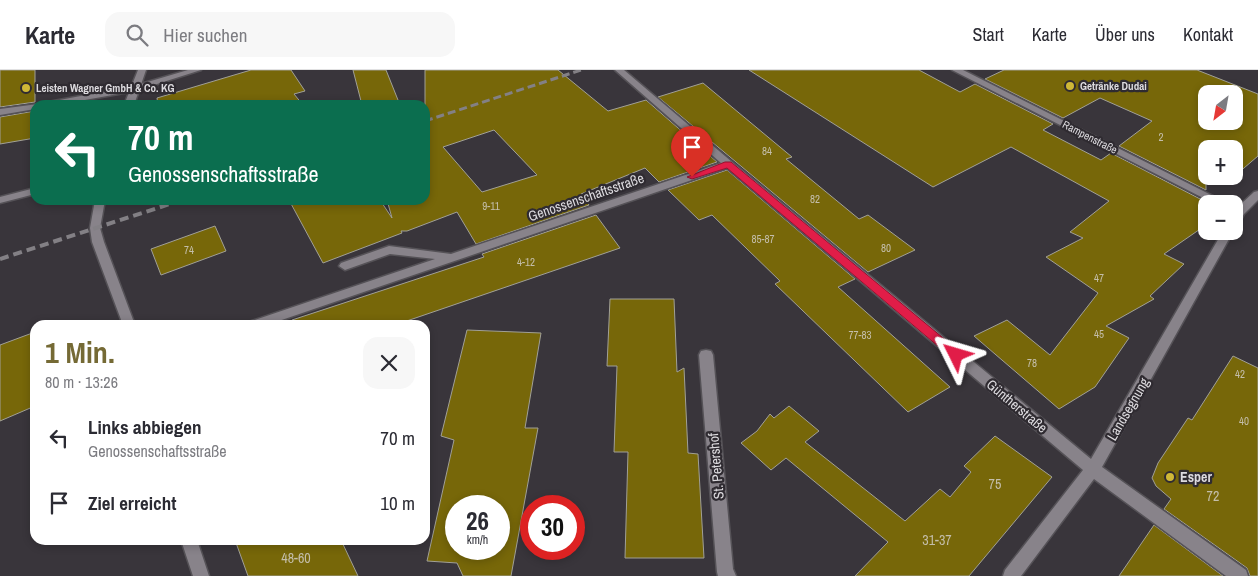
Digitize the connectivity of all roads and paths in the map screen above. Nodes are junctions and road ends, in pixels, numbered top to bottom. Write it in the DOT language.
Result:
graph roads {
  1 [pos="142,70"];
  2 [pos="197,70"];
  3 [pos="619,70"];
  4 [pos="956,70"];
  5 [pos="135,88"];
  6 [pos="69,100"];
  7 [pos="131,100"];
  8 [pos="30,107"];
  9 [pos="0,112"];
  10 [pos="728,164"];
  11 [pos="30,192"];
  12 [pos="1258,194"];
  13 [pos="1206,195"];
  14 [pos="0,200"];
  15 [pos="99,205"];
  16 [pos="1243,205"];
  17 [pos="1224,240"];
  18 [pos="454,257"];
  19 [pos="345,266"];
  20 [pos="127,320"];
  21 [pos="268,320"];
  22 [pos="706,355"];
  23 [pos="1093,469"];
  24 [pos="192,545"];
  25 [pos="201,576"];
  26 [pos="728,576"];
  27 [pos="1011,576"];
  28 [pos="1240,576"];
  1 -- 5 [label="street"];
  2 -- 5 [label="street"];
  3 -- 10 [label="street, Güntherstraße"];
  4 -- 13 [label="street, Rampenstraße"];
  5 -- 6 [label="street"];
  5 -- 7 [label="street"];
  8 -- 9 [label="street"];
  10 -- 18 [label="street, Genossenschaftsstraße"];
  10 -- 23 [label="street, Güntherstraße"];
  11 -- 14 [label="street"];
  12 -- 16 [label="street"];
  15 -- 20 [label="street"];
  17 -- 23 [label="street, Landsegnung"];
  18 -- 19 [label="street, Genossenschaftsstraße"];
  18 -- 21 [label="street, Genossenschaftsstraße"];
  22 -- 26 [label="street, St. Petershof"];
  23 -- 27 [label="street, Landsegnung"];
  23 -- 28 [label="street, Güntherstraße"];
  24 -- 25 [label="street"];
}
